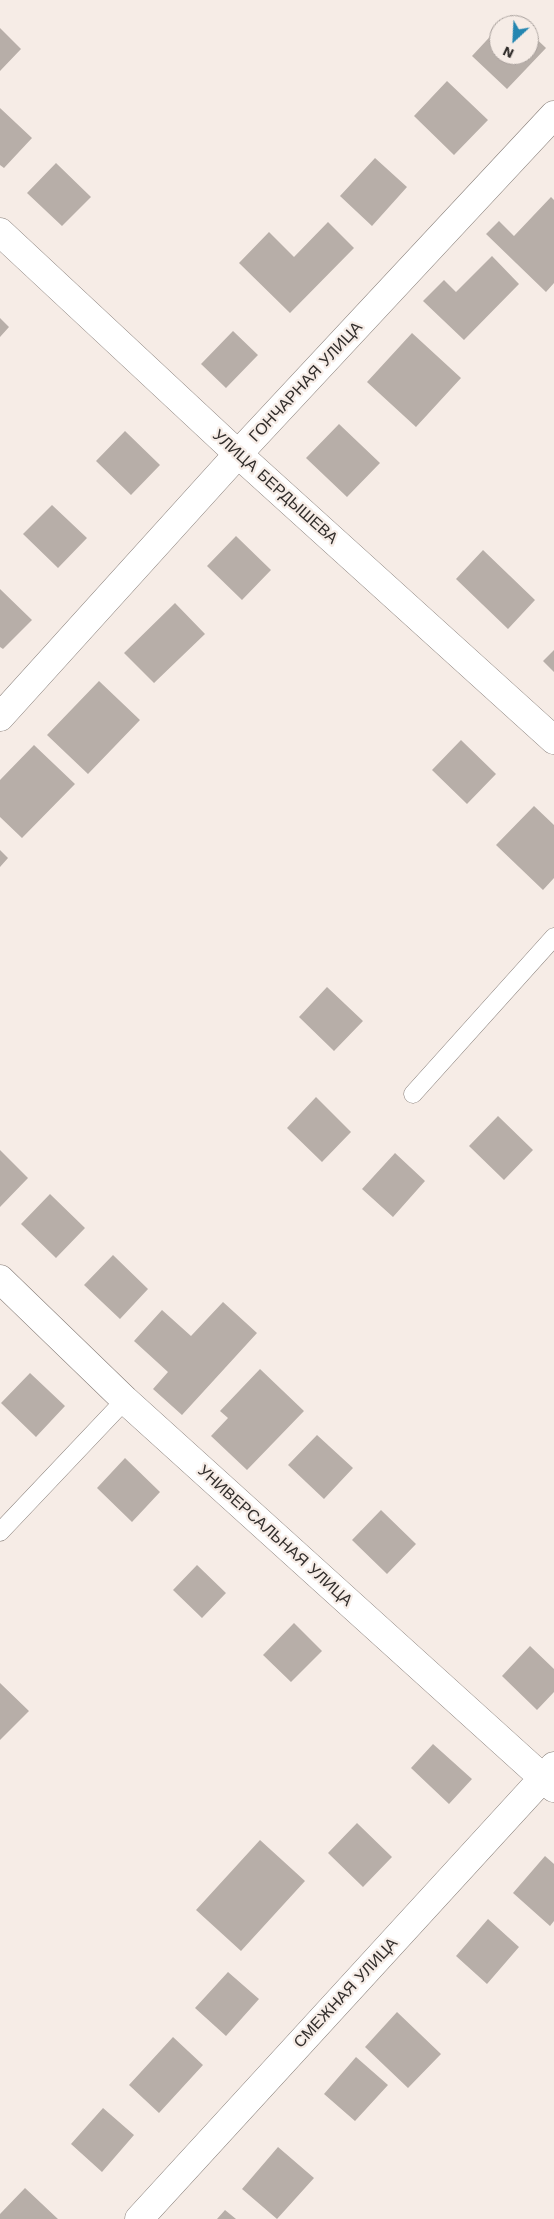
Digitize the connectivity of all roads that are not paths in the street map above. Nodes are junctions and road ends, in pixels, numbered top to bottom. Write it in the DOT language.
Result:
graph roads {
  1 [pos="554,114"];
  2 [pos="0,232"];
  3 [pos="238,454"];
  4 [pos="0,717"];
  5 [pos="554,740"];
  6 [pos="554,937"];
  7 [pos="413,1094"];
  8 [pos="0,1280"];
  9 [pos="125,1400"];
  10 [pos="0,1532"];
  11 [pos="550,1778"];
  12 [pos="139,2219"];
  1 -- 3 [label="street, ГОНЧАРНАЯ УЛИЦА"];
  2 -- 3 [label="street, УЛИЦА БЕРДЫШЕВА"];
  3 -- 4 [label="street, ГОНЧАРНАЯ УЛИЦА"];
  3 -- 5 [label="street, УЛИЦА БЕРДЫШЕВА"];
  6 -- 7 [label="lane"];
  8 -- 9 [label="street, УНИВЕРСАЛЬНАЯ УЛИЦА"];
  9 -- 10 [label="lane"];
  9 -- 11 [label="street, УНИВЕРСАЛЬНАЯ УЛИЦА"];
  11 -- 12 [label="street, СМЕЖНАЯ УЛИЦА"];
}
